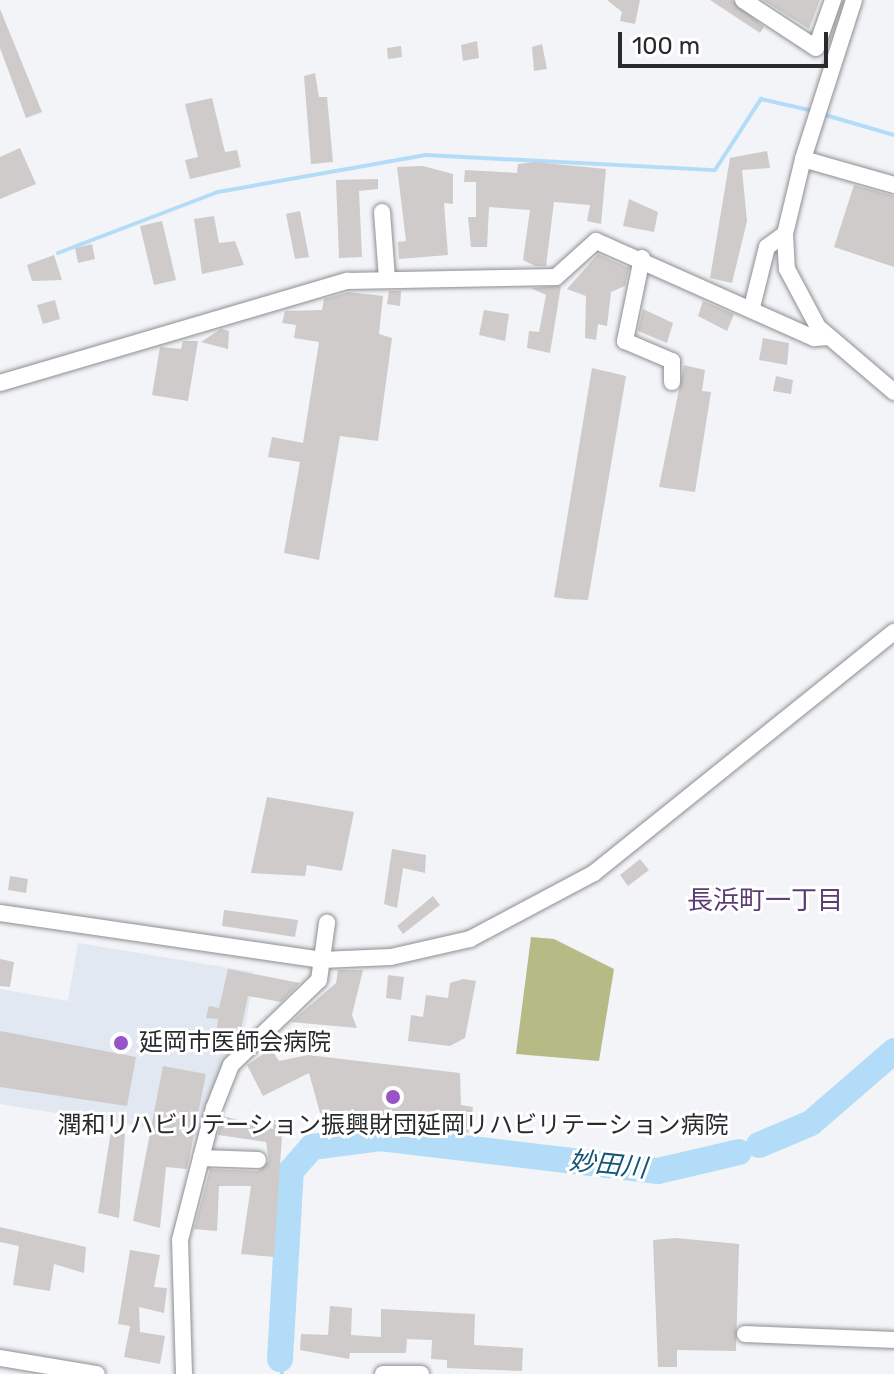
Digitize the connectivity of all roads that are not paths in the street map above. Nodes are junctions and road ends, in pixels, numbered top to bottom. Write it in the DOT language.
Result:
graph roads {
  1 [pos="743,0"];
  2 [pos="833,0"];
  3 [pos="854,0"];
  4 [pos="803,159"];
  5 [pos="894,185"];
  6 [pos="382,212"];
  7 [pos="785,234"];
  8 [pos="642,258"];
  9 [pos="387,279"];
  10 [pos="752,307"];
  11 [pos="829,337"];
  12 [pos="672,382"];
  13 [pos="0,383"];
  14 [pos="894,392"];
  15 [pos="894,632"];
  16 [pos="0,913"];
  17 [pos="327,923"];
  18 [pos="321,960"];
  19 [pos="201,1158"];
  20 [pos="258,1160"];
  21 [pos="745,1334"];
  22 [pos="894,1340"];
  23 [pos="0,1358"];
  24 [pos="97,1374"];
  25 [pos="184,1374"];
  26 [pos="383,1374"];
  27 [pos="421,1374"];
  1 -- 2 [label="street"];
  3 -- 4 [label="street"];
  4 -- 5 [label="street"];
  4 -- 7 [label="street"];
  6 -- 9 [label="street"];
  7 -- 10 [label="street"];
  7 -- 11 [label="street"];
  8 -- 9 [label="street"];
  8 -- 10 [label="street"];
  8 -- 12 [label="street"];
  9 -- 13 [label="street"];
  10 -- 11 [label="street"];
  11 -- 14 [label="street"];
  15 -- 18 [label="street"];
  16 -- 18 [label="street"];
  17 -- 18 [label="street"];
  18 -- 19 [label="street"];
  19 -- 20 [label="street"];
  19 -- 25 [label="street"];
  21 -- 22 [label="street"];
  23 -- 24 [label="street"];
  26 -- 27 [label="street"];
}
